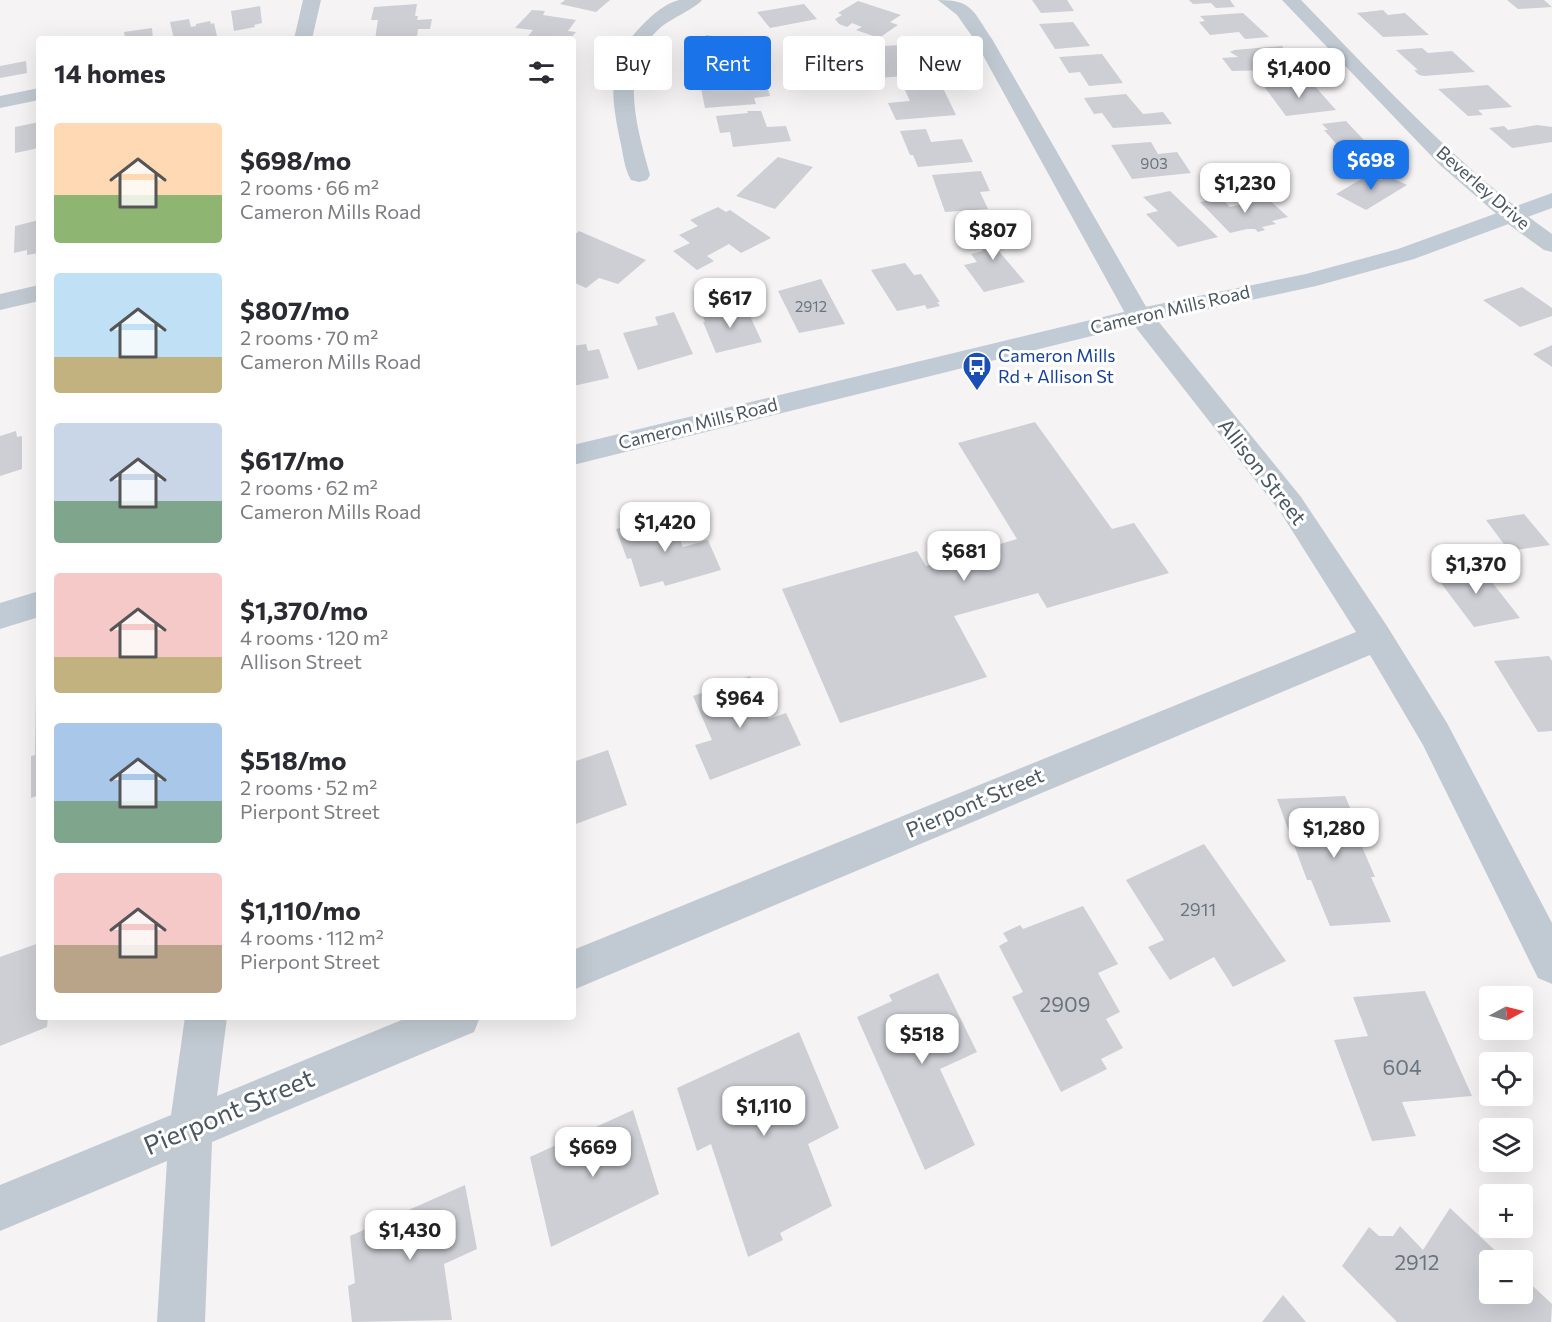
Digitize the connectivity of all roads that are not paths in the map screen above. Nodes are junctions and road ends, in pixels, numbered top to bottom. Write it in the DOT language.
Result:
graph roads {
  1 [pos="312,0"];
  2 [pos="693,0"];
  3 [pos="947,0"];
  4 [pos="1291,0"];
  5 [pos="304,36"];
  6 [pos="36,95"];
  7 [pos="0,102"];
  8 [pos="639,175"];
  9 [pos="1552,200"];
  10 [pos="1509,216"];
  11 [pos="1552,244"];
  12 [pos="36,294"];
  13 [pos="0,302"];
  14 [pos="1140,316"];
  15 [pos="576,454"];
  16 [pos="36,605"];
  17 [pos="0,616"];
  18 [pos="1376,636"];
  19 [pos="1552,964"];
  20 [pos="576,969"];
  21 [pos="206,1020"];
  22 [pos="452,1020"];
  23 [pos="191,1128"];
  24 [pos="0,1208"];
  25 [pos="182,1322"];
  1 -- 5 [label="street"];
  2 -- 8 [label="street"];
  3 -- 14 [label="street, Allison Street"];
  4 -- 10 [label="street, Beverley Drive"];
  6 -- 7 [label="street"];
  9 -- 10 [label="street, Cameron Mills Road"];
  10 -- 11 [label="street, Beverley Drive"];
  10 -- 14 [label="street, Cameron Mills Road"];
  12 -- 13 [label="street"];
  14 -- 15 [label="street, Cameron Mills Road"];
  14 -- 18 [label="street, Allison Street"];
  16 -- 17 [label="street"];
  18 -- 19 [label="street, Allison Street"];
  18 -- 20 [label="street, Pierpont Street"];
  21 -- 23 [label="street"];
  22 -- 23 [label="street, Pierpont Street"];
  23 -- 24 [label="street, Pierpont Street"];
  23 -- 25 [label="street"];
}
